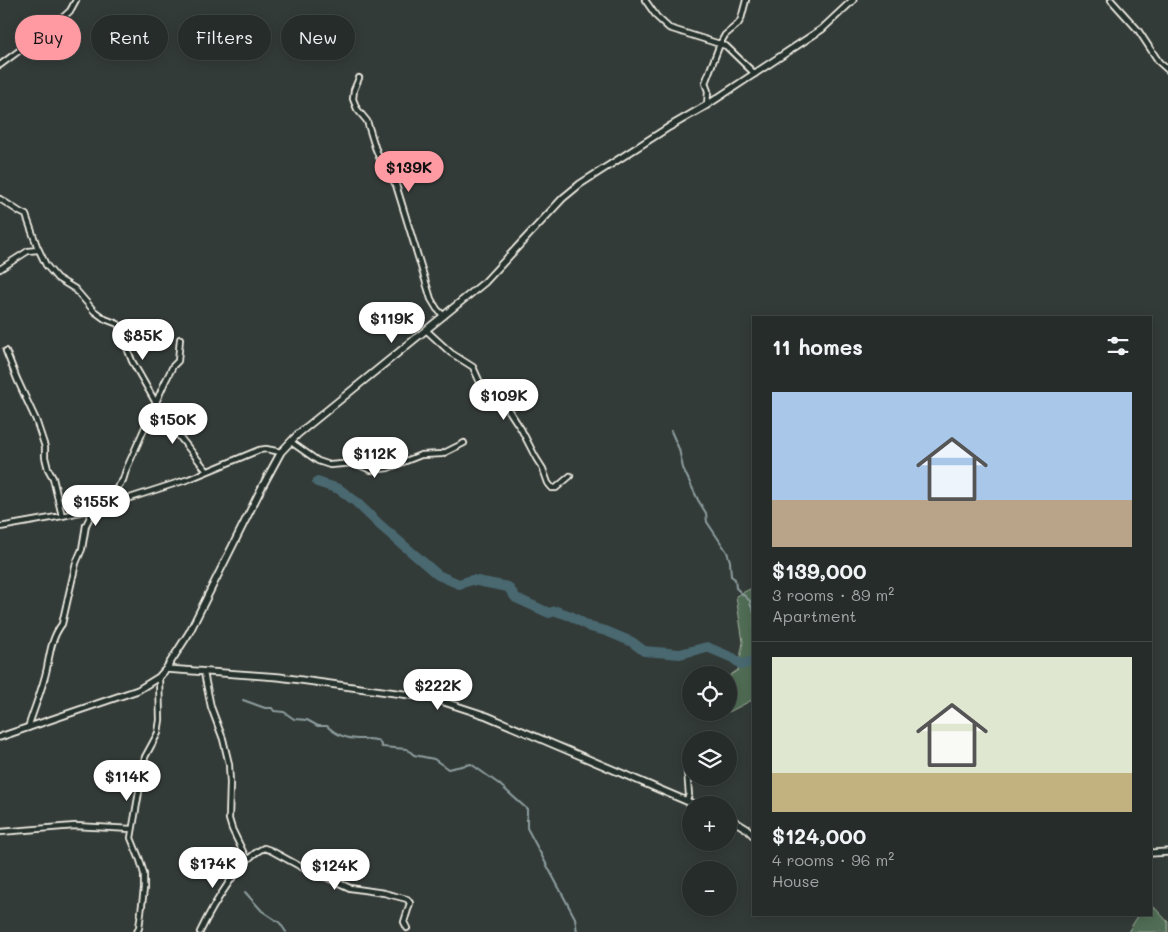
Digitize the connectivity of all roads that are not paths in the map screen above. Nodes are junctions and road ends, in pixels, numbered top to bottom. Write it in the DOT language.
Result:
graph roads {
  1 [pos="76,0"];
  2 [pos="645,0"];
  3 [pos="746,0"];
  4 [pos="853,0"];
  5 [pos="1111,0"];
  6 [pos="720,44"];
  7 [pos="0,65"];
  8 [pos="1168,70"];
  9 [pos="755,74"];
  10 [pos="359,78"];
  11 [pos="707,105"];
  12 [pos="0,199"];
  13 [pos="38,250"];
  14 [pos="0,268"];
  15 [pos="444,316"];
  16 [pos="426,330"];
  17 [pos="180,339"];
  18 [pos="6,351"];
  19 [pos="156,405"];
  20 [pos="290,442"];
  21 [pos="464,443"];
  22 [pos="281,452"];
  23 [pos="207,472"];
  24 [pos="570,476"];
  25 [pos="102,506"];
  26 [pos="62,516"];
  27 [pos="0,527"];
  28 [pos="166,669"];
  29 [pos="204,673"];
  30 [pos="159,677"];
  31 [pos="28,728"];
  32 [pos="0,737"];
  33 [pos="682,799"];
  34 [pos="737,823"];
  35 [pos="132,829"];
  36 [pos="0,832"];
  37 [pos="752,834"];
  38 [pos="1168,852"];
  39 [pos="1152,853"];
  40 [pos="247,860"];
  41 [pos="408,928"];
  42 [pos="137,932"];
  43 [pos="200,932"];
  1 -- 7 [label="street"];
  2 -- 6 [label="street"];
  3 -- 6 [label="street"];
  4 -- 9 [label="street"];
  5 -- 8 [label="street"];
  6 -- 9 [label="street"];
  6 -- 11 [label="street"];
  9 -- 11 [label="street"];
  10 -- 15 [label="street"];
  11 -- 15 [label="street"];
  12 -- 13 [label="street"];
  13 -- 14 [label="street"];
  13 -- 19 [label="street"];
  15 -- 16 [label="street"];
  16 -- 20 [label="street"];
  16 -- 24 [label="street"];
  17 -- 19 [label="street"];
  18 -- 26 [label="street"];
  19 -- 23 [label="street"];
  19 -- 25 [label="street"];
  20 -- 21 [label="street"];
  20 -- 22 [label="street"];
  22 -- 23 [label="street"];
  22 -- 28 [label="street"];
  23 -- 25 [label="street"];
  25 -- 26 [label="street"];
  25 -- 31 [label="street"];
  26 -- 27 [label="street"];
  28 -- 29 [label="street"];
  28 -- 30 [label="street"];
  29 -- 33 [label="street"];
  29 -- 40 [label="street"];
  30 -- 31 [label="street"];
  30 -- 35 [label="street"];
  31 -- 32 [label="street"];
  34 -- 37 [label="street"];
  35 -- 36 [label="street"];
  35 -- 42 [label="street"];
  38 -- 39 [label="street"];
  40 -- 41 [label="street"];
  40 -- 43 [label="street"];
}
